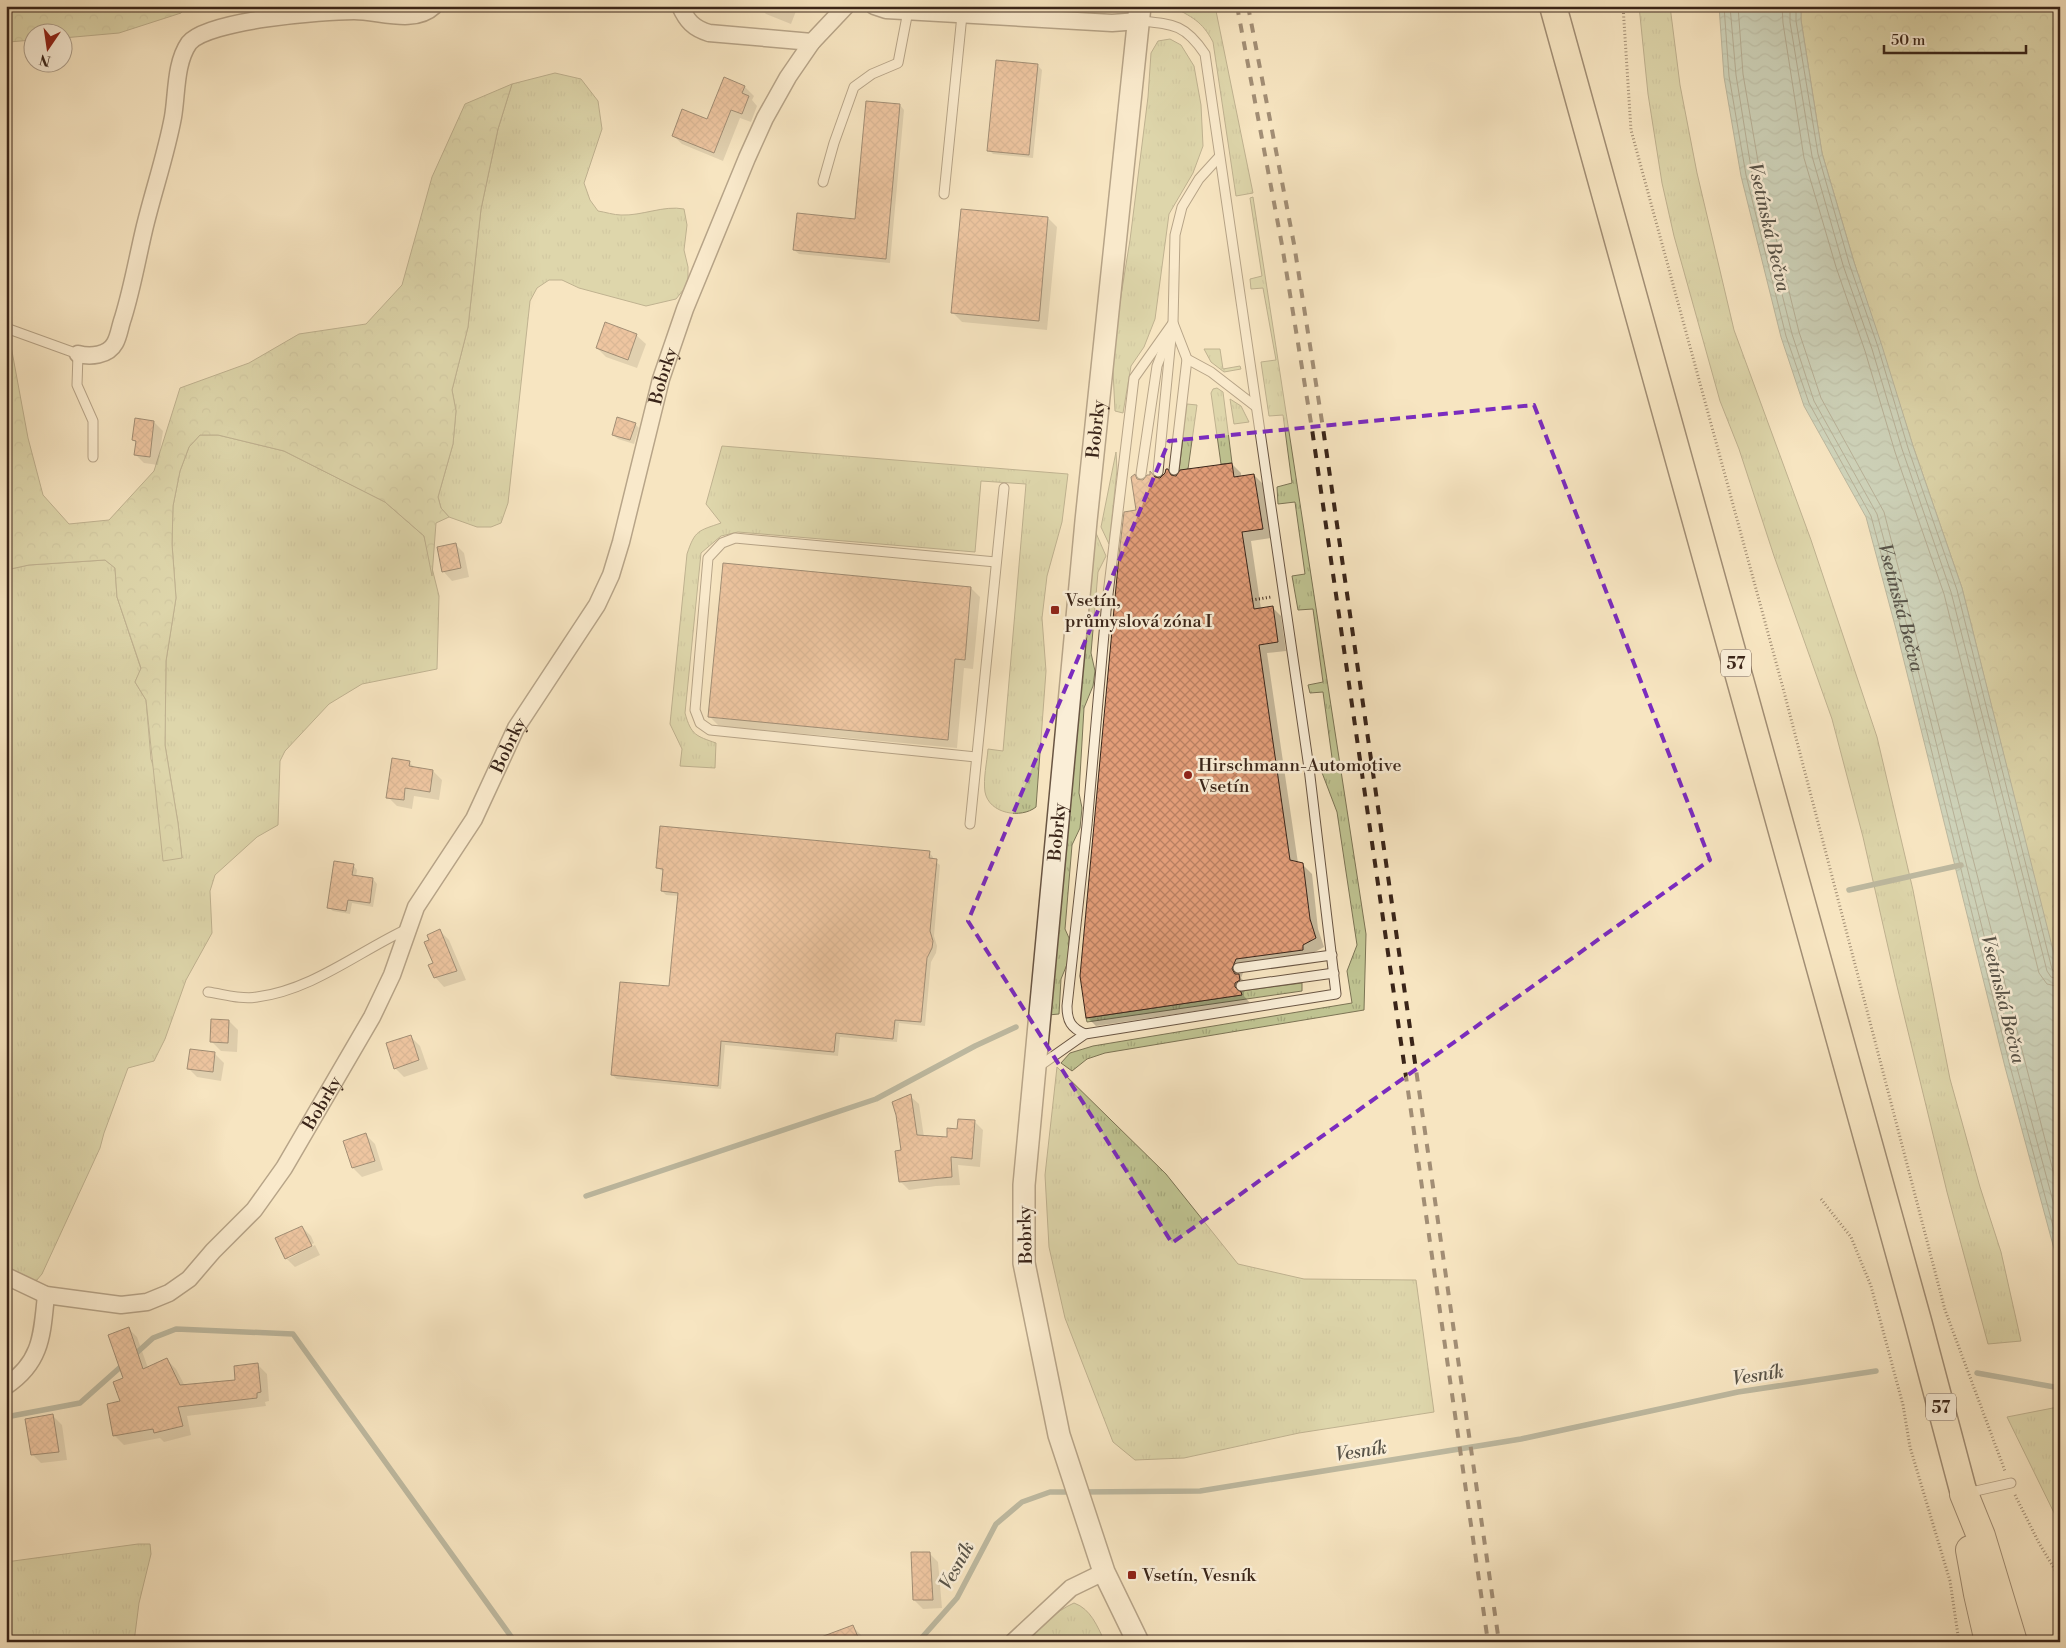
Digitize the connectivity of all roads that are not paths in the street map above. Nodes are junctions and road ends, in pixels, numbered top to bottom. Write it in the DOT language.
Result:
graph roads {
  1 [pos="434,6"];
  2 [pos="680,6"];
  3 [pos="846,6"];
  4 [pos="874,6"];
  5 [pos="1553,6"];
  6 [pos="908,11"];
  7 [pos="1140,14"];
  8 [pos="962,15"];
  9 [pos="812,42"];
  10 [pos="1219,157"];
  11 [pos="823,182"];
  12 [pos="944,194"];
  13 [pos="1173,322"];
  14 [pos="6,328"];
  15 [pos="78,354"];
  16 [pos="1187,359"];
  17 [pos="1256,406"];
  18 [pos="93,457"];
  19 [pos="1174,470"];
  20 [pos="1158,472"];
  21 [pos="1141,474"];
  22 [pos="1004,488"];
  23 [pos="996,562"];
  24 [pos="976,757"];
  25 [pos="970,824"];
  26 [pos="407,929"];
  27 [pos="1332,955"];
  28 [pos="1238,968"];
  29 [pos="1334,973"];
  30 [pos="1241,986"];
  31 [pos="208,992"];
  32 [pos="1085,1034"];
  33 [pos="1034,1070"];
  34 [pos="6,1276"];
  35 [pos="46,1294"];
  36 [pos="6,1386"];
  37 [pos="2010,1484"];
  38 [pos="1964,1494"];
  39 [pos="1104,1572"];
  40 [pos="1013,1642"];
  41 [pos="1138,1642"];
  42 [pos="1989,1642"];
  43 [pos="2013,1642"];
  1 -- 15 [label="street"];
  2 -- 9 [label="street"];
  3 -- 9 [label="street, Bobrky"];
  4 -- 6 [label="street"];
  5 -- 38 [label="main road, 57"];
  6 -- 8 [label="street"];
  6 -- 11 [label="lane"];
  7 -- 8 [label="street"];
  7 -- 10 [label="lane"];
  7 -- 33 [label="street, Bobrky"];
  8 -- 12 [label="lane"];
  9 -- 26 [label="street, Bobrky"];
  10 -- 13 [label="lane"];
  10 -- 17 [label="lane"];
  13 -- 16 [label="lane"];
  13 -- 20 [label="lane"];
  13 -- 21 [label="lane"];
  13 -- 32 [label="lane"];
  14 -- 15 [label="lane"];
  15 -- 18 [label="lane"];
  16 -- 17 [label="lane"];
  16 -- 19 [label="lane"];
  17 -- 27 [label="lane"];
  22 -- 23 [label="lane"];
  23 -- 24 [label="lane"];
  23 -- 24 [label="lane"];
  24 -- 25 [label="lane"];
  26 -- 31 [label="lane"];
  26 -- 35 [label="street, Bobrky"];
  27 -- 28 [label="lane"];
  27 -- 29 [label="lane"];
  29 -- 30 [label="lane"];
  29 -- 32 [label="lane"];
  32 -- 33 [label="lane"];
  33 -- 39 [label="street, Bobrky"];
  34 -- 35 [label="street, Bobrky"];
  35 -- 36 [label="street"];
  37 -- 38 [label="lane"];
  38 -- 42 [label="highway, 57"];
  38 -- 43 [label="highway, 57"];
  39 -- 40 [label="street"];
  39 -- 41 [label="street, Bobrky"];
}
